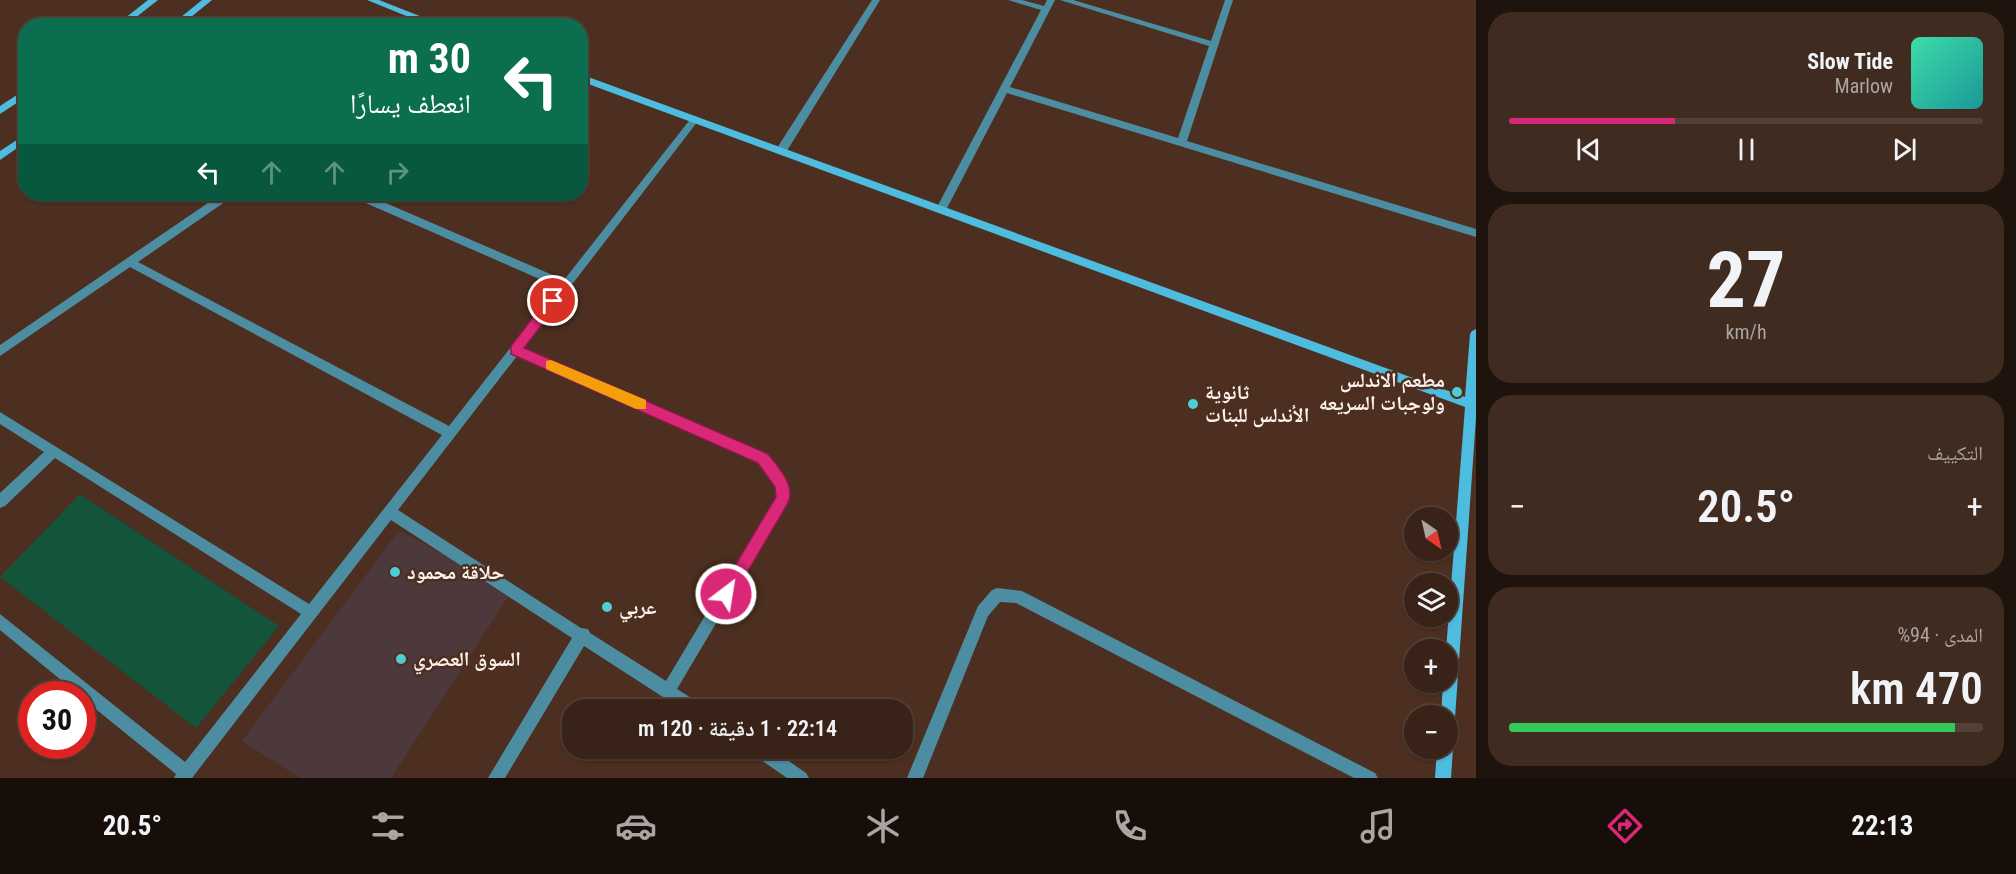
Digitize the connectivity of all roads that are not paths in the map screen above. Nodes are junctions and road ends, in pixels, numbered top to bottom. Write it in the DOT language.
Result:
graph roads {
  1 [pos="154,0"];
  2 [pos="208,0"];
  3 [pos="371,0"];
  4 [pos="876,0"];
  5 [pos="1012,0"];
  6 [pos="1064,0"];
  7 [pos="1229,0"];
  8 [pos="1048,5"];
  9 [pos="130,18"];
  10 [pos="184,18"];
  11 [pos="419,18"];
  12 [pos="1214,45"];
  13 [pos="588,80"];
  14 [pos="1004,88"];
  15 [pos="18,98"];
  16 [pos="0,111"];
  17 [pos="695,119"];
  18 [pos="18,143"];
  19 [pos="1181,143"];
  20 [pos="781,151"];
  21 [pos="0,156"];
  22 [pos="218,201"];
  23 [pos="372,201"];
  24 [pos="941,209"];
  25 [pos="1476,233"];
  26 [pos="129,262"];
  27 [pos="565,285"];
  28 [pos="1476,334"];
  29 [pos="515,350"];
  30 [pos="0,351"];
  31 [pos="1473,405"];
  32 [pos="0,417"];
  33 [pos="450,433"];
  34 [pos="54,451"];
  35 [pos="0,502"];
  36 [pos="389,512"];
  37 [pos="311,613"];
  38 [pos="0,621"];
  39 [pos="583,634"];
  40 [pos="668,690"];
  41 [pos="681,699"];
  42 [pos="1449,705"];
  43 [pos="772,759"];
  44 [pos="1444,759"];
  45 [pos="184,776"];
  46 [pos="496,778"];
  47 [pos="801,778"];
  48 [pos="915,778"];
  49 [pos="1370,778"];
  50 [pos="1443,778"];
  1 -- 9 [label="street"];
  2 -- 10 [label="street"];
  3 -- 11 [label="street"];
  4 -- 20 [label="street"];
  5 -- 8 [label="street"];
  6 -- 12 [label="street"];
  7 -- 12 [label="street"];
  8 -- 14 [label="street"];
  12 -- 19 [label="street"];
  13 -- 17 [label="street"];
  14 -- 19 [label="street"];
  14 -- 24 [label="street"];
  15 -- 16 [label="street"];
  17 -- 20 [label="street"];
  17 -- 27 [label="street"];
  18 -- 21 [label="street"];
  19 -- 25 [label="street"];
  20 -- 24 [label="street"];
  22 -- 26 [label="street"];
  23 -- 27 [label="street"];
  24 -- 31 [label="street"];
  26 -- 30 [label="street"];
  26 -- 33 [label="street"];
  27 -- 29 [label="street"];
  28 -- 31 [label="street"];
  29 -- 33 [label="street"];
  29 -- 40 [label="street"];
  31 -- 42 [label="street"];
  32 -- 34 [label="street"];
  33 -- 36 [label="street"];
  34 -- 35 [label="street"];
  34 -- 37 [label="street"];
  36 -- 37 [label="street"];
  36 -- 39 [label="street"];
  37 -- 45 [label="street"];
  38 -- 45 [label="street"];
  39 -- 40 [label="street"];
  39 -- 46 [label="street"];
  40 -- 41 [label="street"];
  43 -- 47 [label="street"];
  44 -- 50 [label="street"];
  48 -- 49 [label="street"];
}
